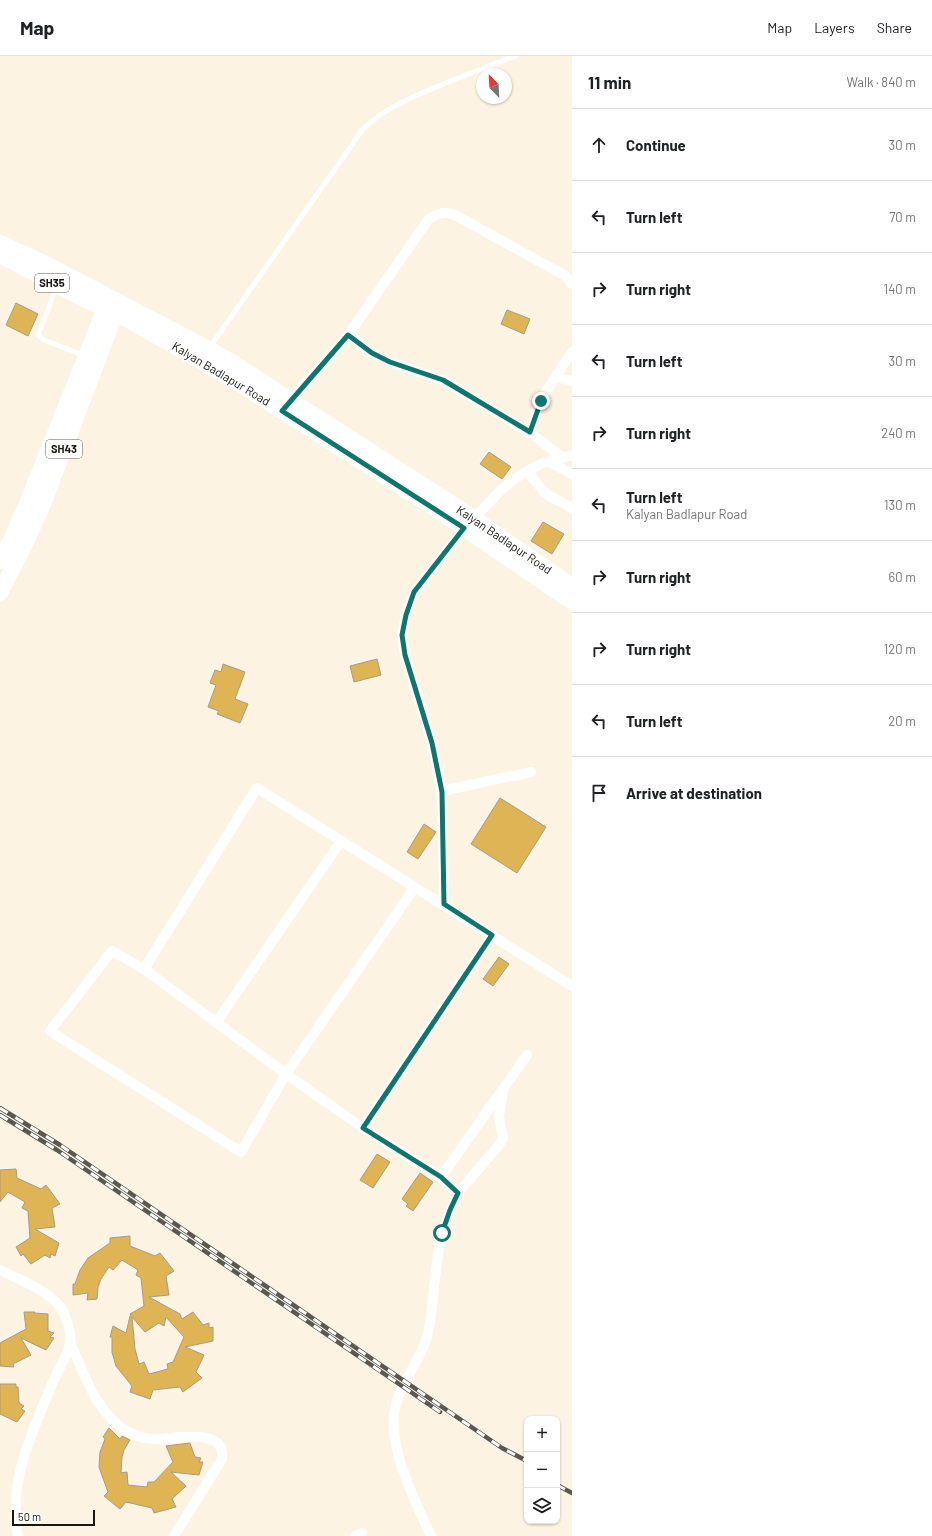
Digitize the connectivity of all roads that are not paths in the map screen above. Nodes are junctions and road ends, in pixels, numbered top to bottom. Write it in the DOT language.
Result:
graph roads {
  1 [pos="516,56"];
  2 [pos="0,243"];
  3 [pos="0,255"];
  4 [pos="572,284"];
  5 [pos="57,286"];
  6 [pos="113,305"];
  7 [pos="348,335"];
  8 [pos="572,352"];
  9 [pos="205,355"];
  10 [pos="86,356"];
  11 [pos="555,377"];
  12 [pos="572,381"];
  13 [pos="286,406"];
  14 [pos="530,432"];
  15 [pos="572,455"];
  16 [pos="562,457"];
  17 [pos="548,461"];
  18 [pos="527,471"];
  19 [pos="572,474"];
  20 [pos="572,508"];
  21 [pos="469,523"];
  22 [pos="0,562"];
  23 [pos="572,586"];
  24 [pos="0,593"];
  25 [pos="572,602"];
  26 [pos="531,772"];
  27 [pos="442,792"];
  28 [pos="341,841"];
  29 [pos="415,887"];
  30 [pos="444,904"];
  31 [pos="492,935"];
  32 [pos="144,969"];
  33 [pos="572,986"];
  34 [pos="216,1023"];
  35 [pos="527,1055"];
  36 [pos="286,1074"];
  37 [pos="503,1087"];
  38 [pos="363,1128"];
  39 [pos="441,1177"];
  40 [pos="458,1193"];
  41 [pos="0,1270"];
  42 [pos="70,1342"];
  43 [pos="18,1536"];
  44 [pos="174,1536"];
  45 [pos="431,1536"];
  1 -- 9 [label="lane"];
  2 -- 6 [label="main road, Kalyan Badlapur Road / SH35"];
  3 -- 5 [label="main road, Kalyan Badlapur Road / SH35"];
  4 -- 7 [label="street"];
  5 -- 6 [label="main road, Kalyan Badlapur Road / SH35"];
  5 -- 10 [label="lane"];
  6 -- 9 [label="main road, Kalyan Badlapur Road / SH35"];
  6 -- 10 [label="main road, SH43"];
  6 -- 24 [label="main road, SH43"];
  7 -- 13 [label="street"];
  7 -- 14 [label="street"];
  8 -- 11 [label="street"];
  9 -- 13 [label="main road, Kalyan Badlapur Road / SH35"];
  10 -- 22 [label="main road, SH43"];
  11 -- 12 [label="street"];
  11 -- 14 [label="street"];
  13 -- 21 [label="main road, Kalyan Badlapur Road / SH35"];
  14 -- 16 [label="street"];
  15 -- 16 [label="street"];
  16 -- 17 [label="street"];
  17 -- 18 [label="street"];
  17 -- 19 [label="street"];
  18 -- 20 [label="street"];
  18 -- 21 [label="street"];
  21 -- 23 [label="main road, Kalyan Badlapur Road / SH35"];
  21 -- 25 [label="main road, Kalyan Badlapur Road / SH35"];
  21 -- 27 [label="street"];
  26 -- 27 [label="street"];
  27 -- 30 [label="street"];
  28 -- 29 [label="street"];
  28 -- 32 [label="street"];
  28 -- 34 [label="street"];
  29 -- 30 [label="street"];
  29 -- 36 [label="street"];
  30 -- 31 [label="street"];
  31 -- 33 [label="street"];
  31 -- 38 [label="street"];
  32 -- 34 [label="street"];
  32 -- 36 [label="street"];
  34 -- 36 [label="street"];
  35 -- 37 [label="street"];
  36 -- 38 [label="street"];
  37 -- 39 [label="street"];
  37 -- 40 [label="street"];
  38 -- 39 [label="street"];
  39 -- 40 [label="street"];
  40 -- 45 [label="street"];
  41 -- 42 [label="street"];
  42 -- 43 [label="street"];
  42 -- 44 [label="street"];
}
